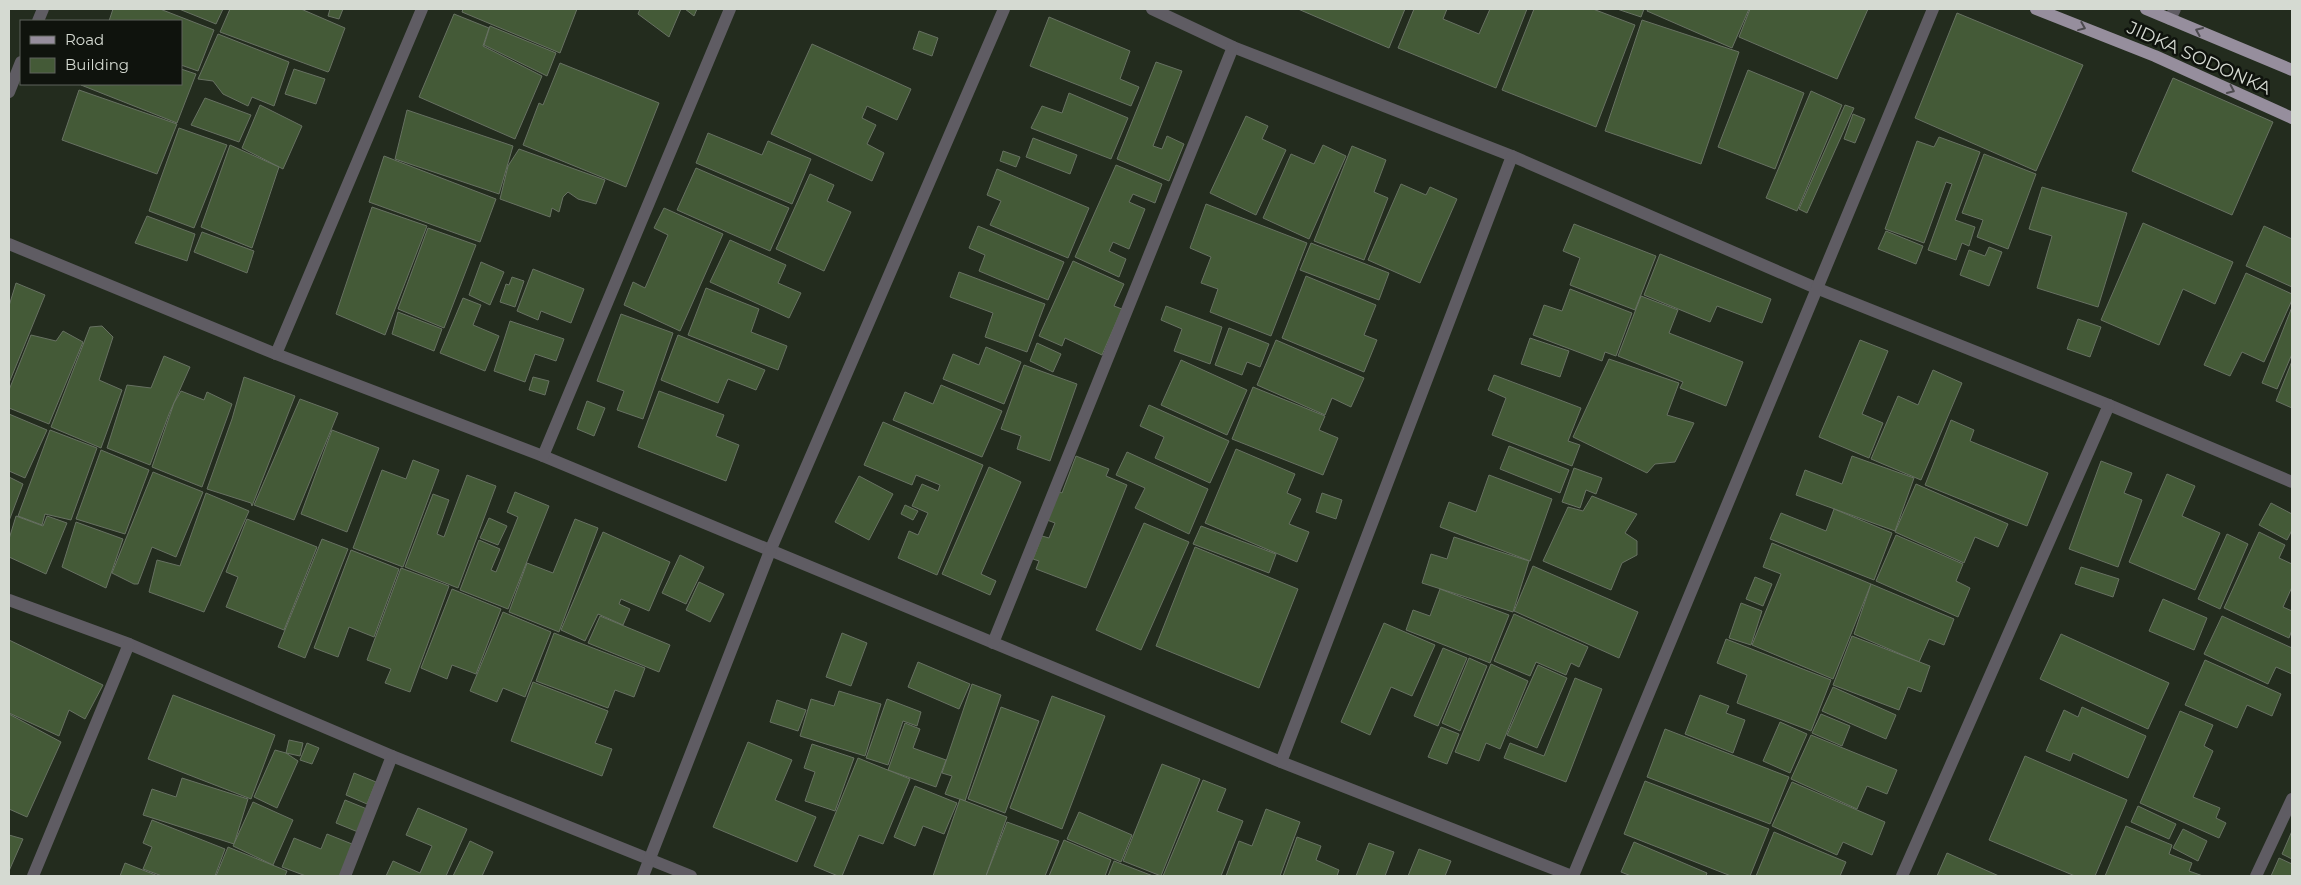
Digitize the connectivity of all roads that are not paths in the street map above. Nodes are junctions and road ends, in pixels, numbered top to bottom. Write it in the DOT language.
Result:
graph roads {
  1 [pos="422,9"];
  2 [pos="730,9"];
  3 [pos="1004,9"];
  4 [pos="1152,9"];
  5 [pos="1934,9"];
  6 [pos="2036,9"];
  7 [pos="2146,9"];
  8 [pos="2172,14"];
  9 [pos="1233,47"];
  10 [pos="20,64"];
  11 [pos="2292,70"];
  12 [pos="9,92"];
  13 [pos="2292,118"];
  14 [pos="1512,156"];
  15 [pos="9,244"];
  16 [pos="1816,288"];
  17 [pos="276,354"];
  18 [pos="2109,405"];
  19 [pos="543,456"];
  20 [pos="2292,482"];
  21 [pos="770,550"];
  22 [pos="9,600"];
  23 [pos="994,643"];
  24 [pos="129,644"];
  25 [pos="392,756"];
  26 [pos="1281,762"];
  27 [pos="2292,799"];
  28 [pos="650,860"];
  29 [pos="33,876"];
  30 [pos="345,876"];
  31 [pos="643,876"];
  32 [pos="691,876"];
  33 [pos="1573,876"];
  34 [pos="1902,876"];
  35 [pos="2256,876"];
  1 -- 17 [label="street"];
  2 -- 19 [label="street"];
  3 -- 21 [label="street"];
  4 -- 9 [label="street"];
  5 -- 16 [label="street"];
  6 -- 13 [label="main road, JIDKA SODONKA, one-way"];
  7 -- 8 [label="main road, JIDKA SODONKA"];
  11 -- 8 [label="main road, JIDKA SODONKA, one-way"];
  9 -- 14 [label="street"];
  9 -- 23 [label="street"];
  10 -- 12 [label="street"];
  14 -- 16 [label="street"];
  14 -- 26 [label="street"];
  15 -- 17 [label="street"];
  16 -- 18 [label="street"];
  16 -- 33 [label="street"];
  17 -- 19 [label="street"];
  18 -- 20 [label="street"];
  18 -- 34 [label="street"];
  19 -- 21 [label="street"];
  21 -- 23 [label="street"];
  21 -- 28 [label="street"];
  22 -- 24 [label="street"];
  23 -- 26 [label="street"];
  24 -- 25 [label="street"];
  24 -- 29 [label="street"];
  25 -- 28 [label="street"];
  25 -- 30 [label="street"];
  26 -- 33 [label="street"];
  27 -- 35 [label="street"];
  28 -- 31 [label="street"];
  28 -- 32 [label="street"];
}
